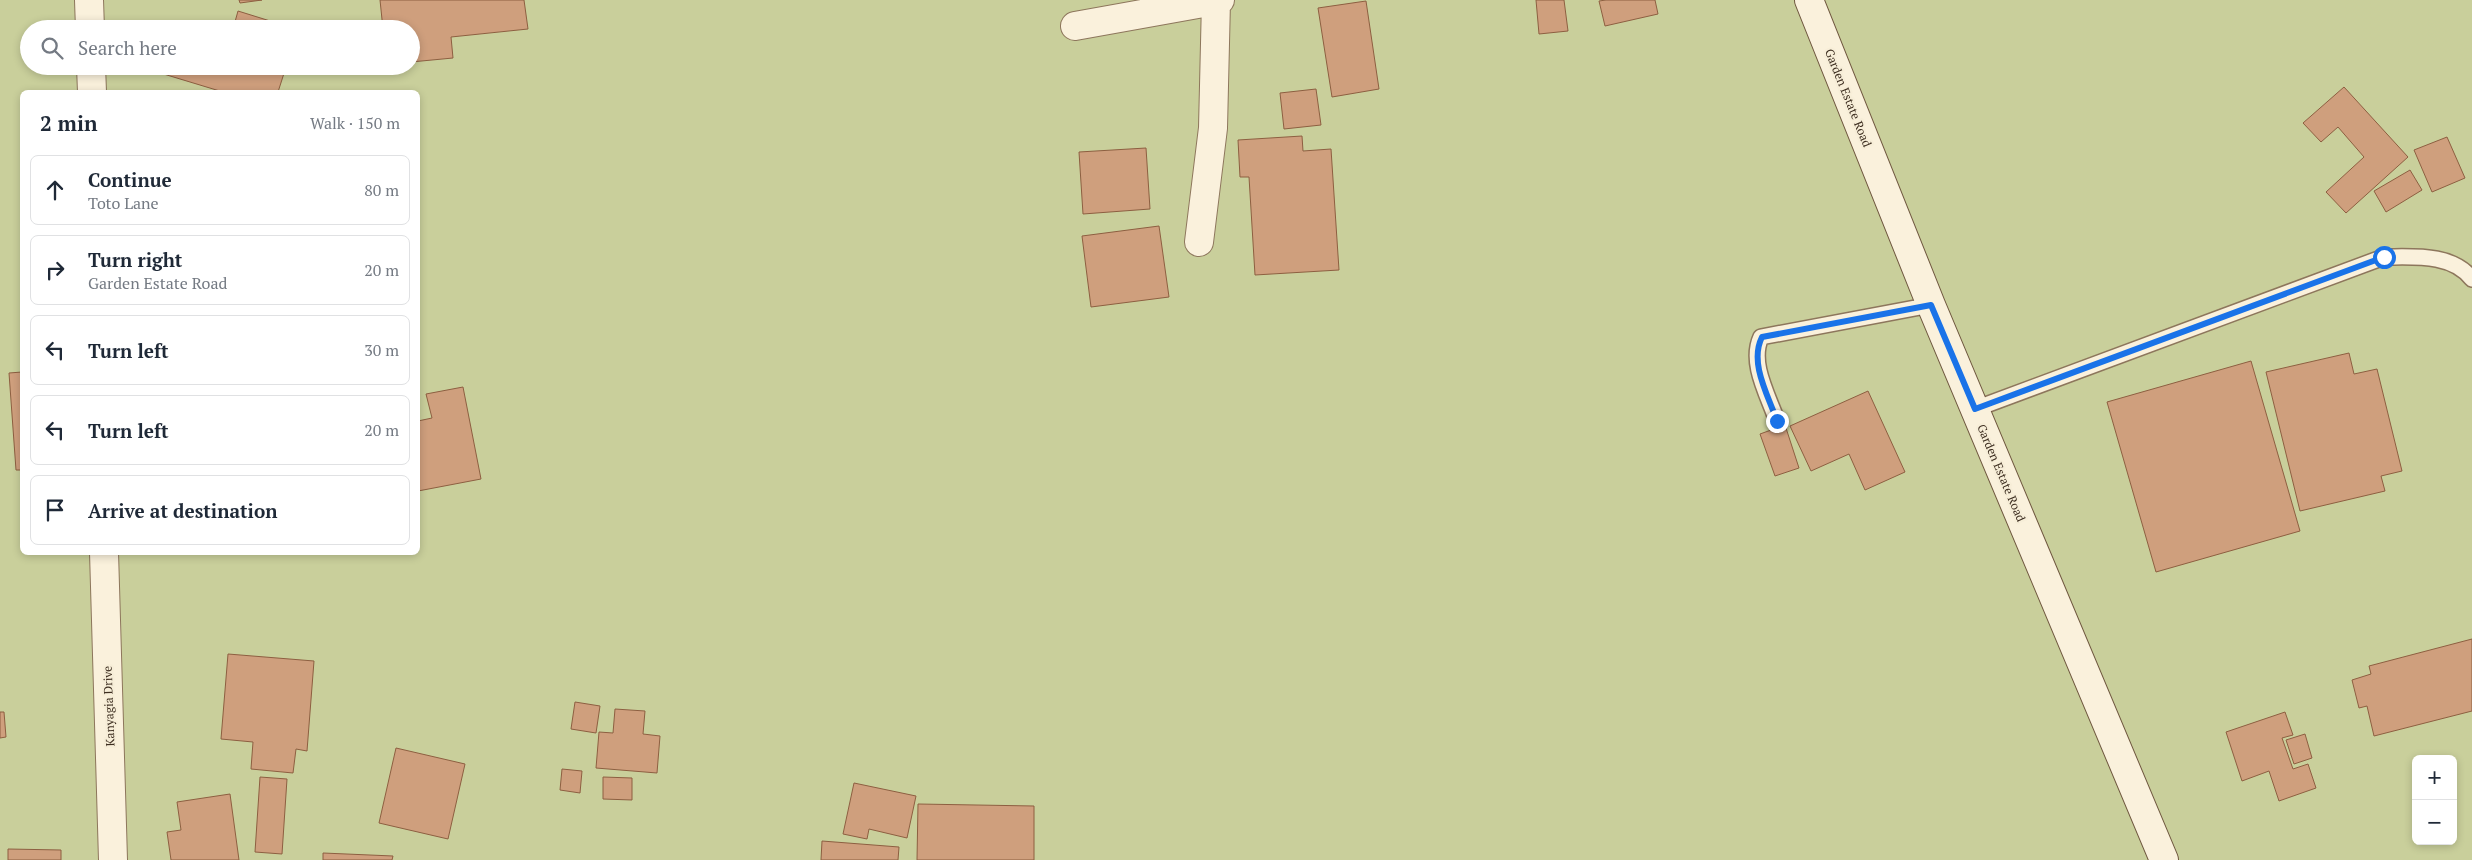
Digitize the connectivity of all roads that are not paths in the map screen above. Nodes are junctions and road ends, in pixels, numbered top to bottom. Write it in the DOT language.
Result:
graph roads {
  1 [pos="89,0"];
  2 [pos="1218,0"];
  3 [pos="1809,0"];
  4 [pos="90,20"];
  5 [pos="1075,26"];
  6 [pos="91,75"];
  7 [pos="92,90"];
  8 [pos="1199,242"];
  9 [pos="2472,279"];
  10 [pos="1931,305"];
  11 [pos="1975,409"];
  12 [pos="1777,421"];
  13 [pos="104,555"];
  14 [pos="113,860"];
  15 [pos="2164,860"];
  1 -- 4 [label="street"];
  2 -- 5 [label="street"];
  2 -- 8 [label="street"];
  3 -- 10 [label="street, Garden Estate Road"];
  6 -- 7 [label="street"];
  9 -- 11 [label="lane"];
  10 -- 11 [label="street, Garden Estate Road"];
  10 -- 12 [label="lane"];
  11 -- 15 [label="street, Garden Estate Road"];
  13 -- 14 [label="street, Kanyagia Drive"];
}
